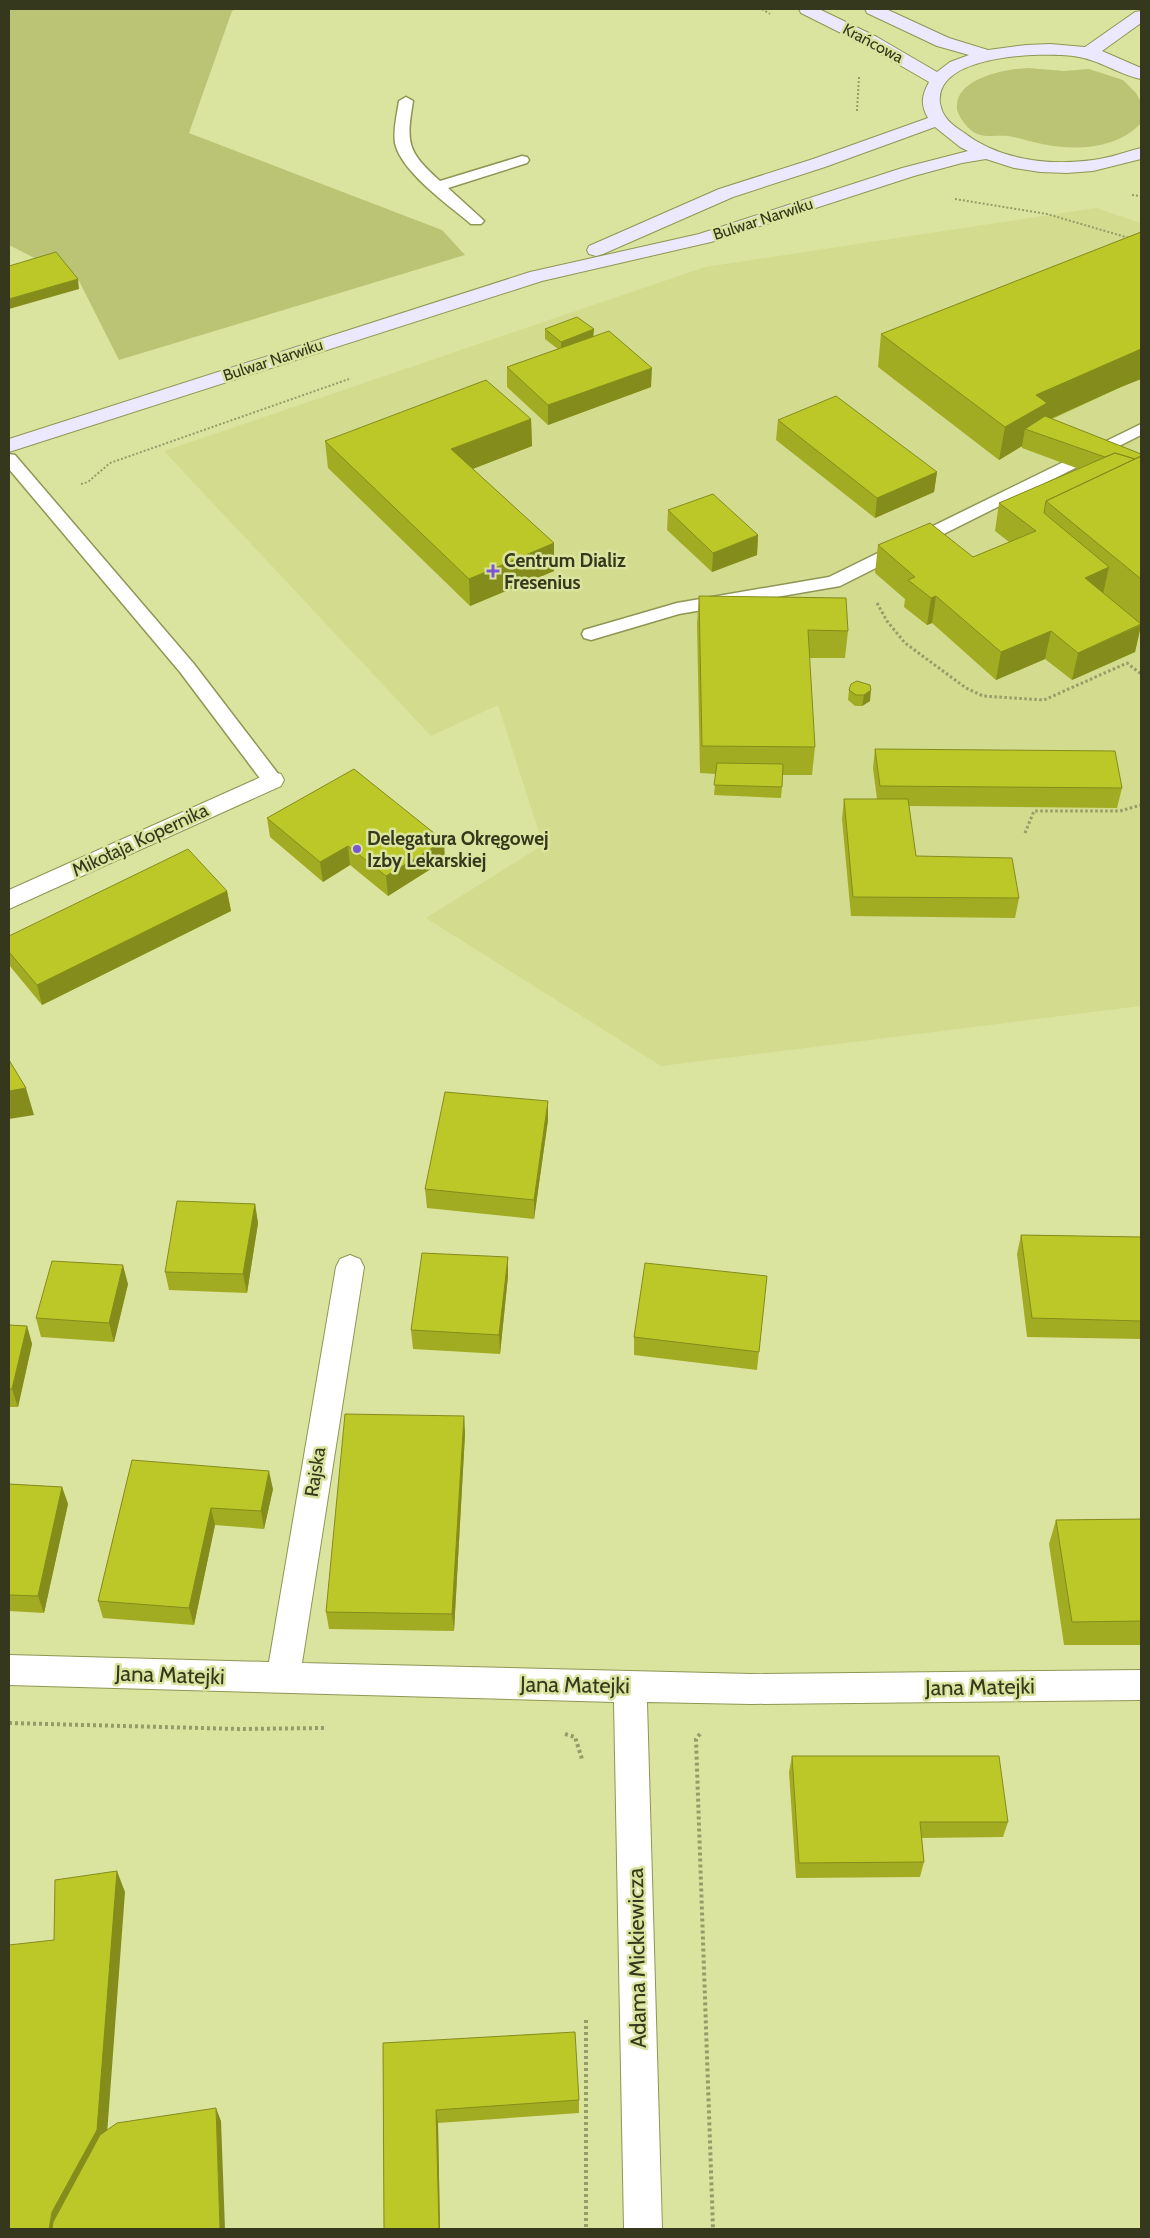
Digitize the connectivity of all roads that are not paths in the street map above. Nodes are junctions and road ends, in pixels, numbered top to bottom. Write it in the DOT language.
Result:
graph roads {
  1 [pos="806,9"];
  2 [pos="873,9"];
  3 [pos="1141,16"];
  4 [pos="1088,53"];
  5 [pos="986,55"];
  6 [pos="1141,74"];
  7 [pos="939,80"];
  8 [pos="406,101"];
  9 [pos="938,120"];
  10 [pos="1141,153"];
  11 [pos="986,154"];
  12 [pos="522,160"];
  13 [pos="1123,161"];
  14 [pos="1141,164"];
  15 [pos="437,187"];
  16 [pos="476,221"];
  17 [pos="537,276"];
  18 [pos="1137,436"];
  19 [pos="9,446"];
  20 [pos="9,459"];
  21 [pos="591,634"];
  22 [pos="272,780"];
  23 [pos="9,900"];
  24 [pos="350,1267"];
  25 [pos="9,1670"];
  26 [pos="284,1678"];
  27 [pos="1141,1685"];
  28 [pos="630,1686"];
  29 [pos="643,2229"];
  1 -- 7 [label="main road, Krańcowa"];
  2 -- 5 [label="main road, Krańcowa"];
  3 -- 4 [label="main road"];
  4 -- 5 [label="main road"];
  4 -- 6 [label="main road"];
  5 -- 7 [label="main road"];
  7 -- 9 [label="main road"];
  8 -- 15 [label="lane"];
  9 -- 11 [label="main road"];
  9 -- 17 [label="main road, Bulwar Narwiku"];
  10 -- 13 [label="main road"];
  11 -- 13 [label="main road"];
  11 -- 17 [label="main road, Bulwar Narwiku"];
  12 -- 15 [label="lane"];
  13 -- 14 [label="main road"];
  15 -- 16 [label="lane"];
  17 -- 19 [label="main road, Bulwar Narwiku"];
  18 -- 21 [label="lane"];
  20 -- 22 [label="lane"];
  22 -- 23 [label="street, Mikołaja Kopernika"];
  24 -- 26 [label="street, Rajska"];
  25 -- 26 [label="street, Jana Matejki"];
  26 -- 28 [label="street, Jana Matejki"];
  27 -- 28 [label="street, Jana Matejki"];
  28 -- 29 [label="street, Adama Mickiewicza"];
}
